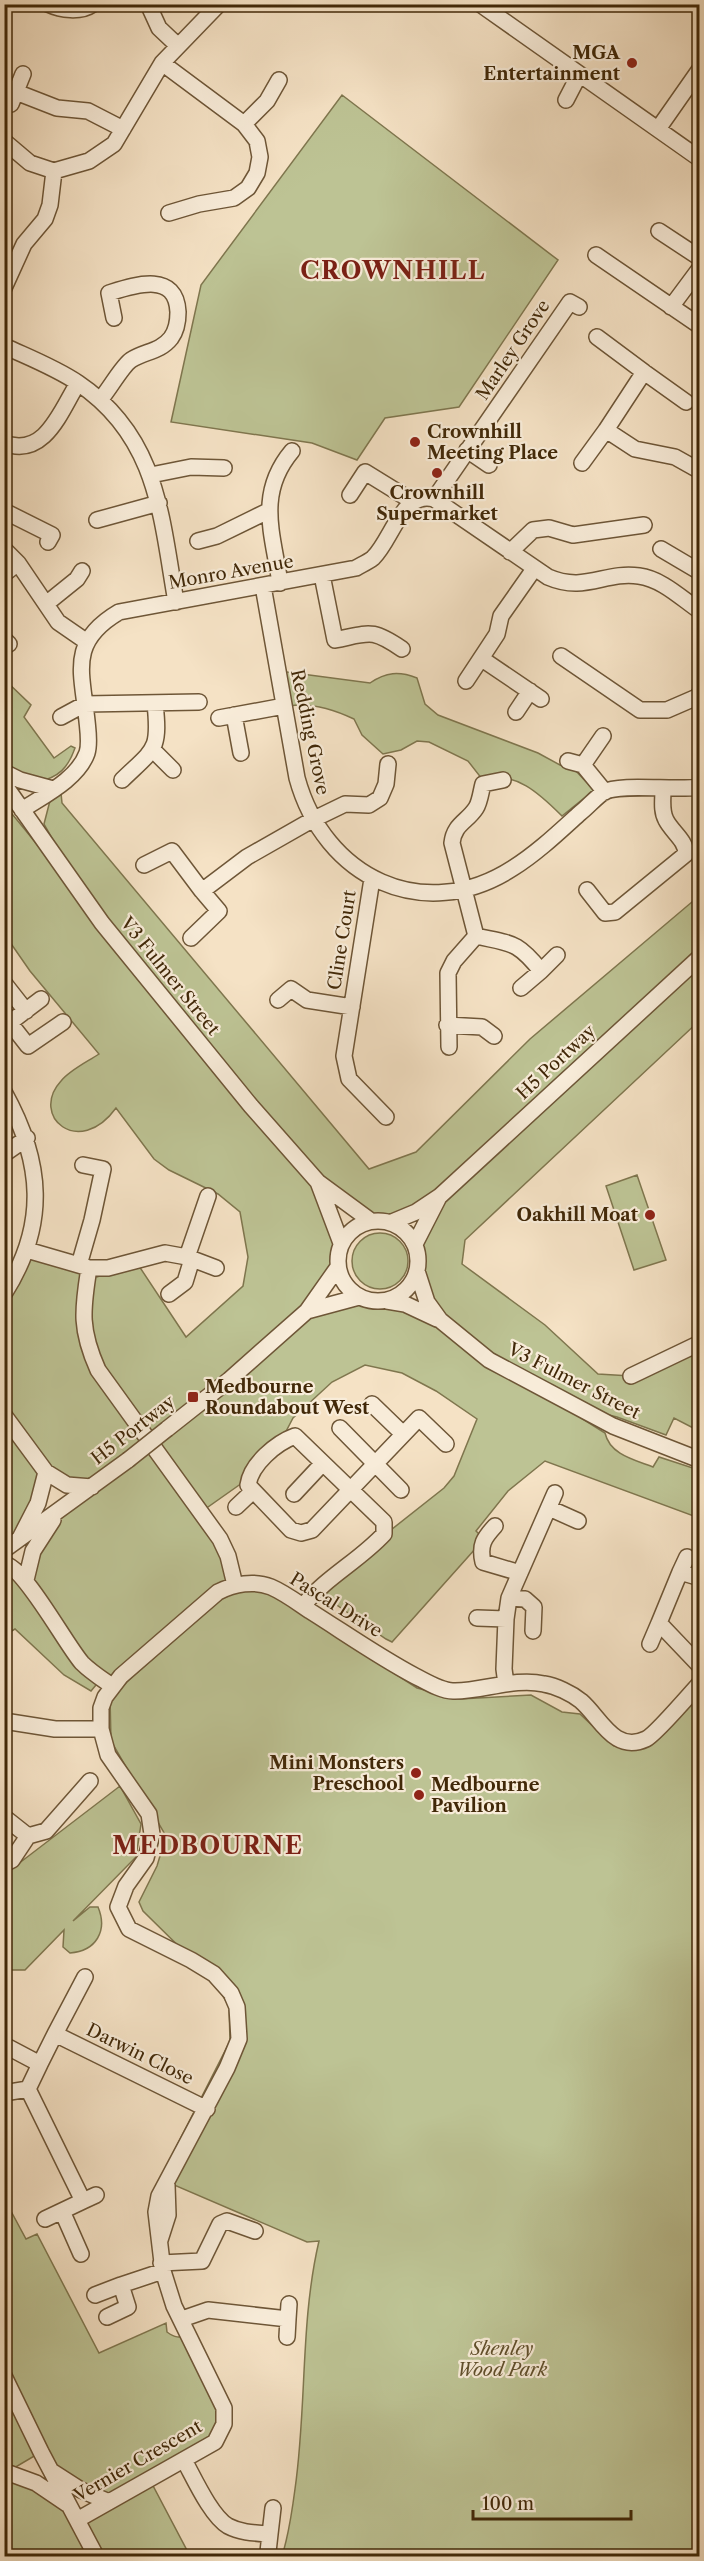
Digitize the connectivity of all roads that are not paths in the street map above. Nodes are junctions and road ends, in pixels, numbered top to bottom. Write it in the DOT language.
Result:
graph roads {
  1 [pos="48,4"];
  2 [pos="93,4"];
  3 [pos="148,4"];
  4 [pos="219,4"];
  5 [pos="480,4"];
  6 [pos="177,45"];
  7 [pos="162,63"];
  8 [pos="699,69"];
  9 [pos="23,74"];
  10 [pos="579,75"];
  11 [pos="279,80"];
  12 [pos="566,100"];
  13 [pos="244,124"];
  14 [pos="123,129"];
  15 [pos="658,129"];
  16 [pos="4,141"];
  17 [pos="699,159"];
  18 [pos="54,171"];
  19 [pos="169,213"];
  20 [pos="659,231"];
  21 [pos="596,255"];
  22 [pos="699,258"];
  23 [pos="699,268"];
  24 [pos="4,288"];
  25 [pos="570,301"];
  26 [pos="671,307"];
  27 [pos="114,318"];
  28 [pos="699,326"];
  29 [pos="597,337"];
  30 [pos="4,346"];
  31 [pos="644,372"];
  32 [pos="78,383"];
  33 [pos="100,400"];
  34 [pos="686,402"];
  35 [pos="606,430"];
  36 [pos="4,443"];
  37 [pos="467,450"];
  38 [pos="292,451"];
  39 [pos="582,463"];
  40 [pos="489,465"];
  41 [pos="224,468"];
  42 [pos="699,471"];
  43 [pos="151,475"];
  44 [pos="350,495"];
  45 [pos="423,499"];
  46 [pos="159,503"];
  47 [pos="4,511"];
  48 [pos="268,511"];
  49 [pos="97,520"];
  50 [pos="644,525"];
  51 [pos="198,541"];
  52 [pos="48,542"];
  53 [pos="4,549"];
  54 [pos="661,549"];
  55 [pos="510,552"];
  56 [pos="18,563"];
  57 [pos="534,569"];
  58 [pos="82,571"];
  59 [pos="699,572"];
  60 [pos="4,574"];
  61 [pos="322,575"];
  62 [pos="280,583"];
  63 [pos="263,586"];
  64 [pos="176,602"];
  65 [pos="697,603"];
  66 [pos="46,604"];
  67 [pos="87,642"];
  68 [pos="402,649"];
  69 [pos="561,656"];
  70 [pos="482,659"];
  71 [pos="466,681"];
  72 [pos="699,693"];
  73 [pos="199,702"];
  74 [pos="155,703"];
  75 [pos="85,704"];
  76 [pos="284,706"];
  77 [pos="516,712"];
  78 [pos="61,717"];
  79 [pos="603,736"];
  80 [pos="153,750"];
  81 [pos="241,753"];
  82 [pos="388,764"];
  83 [pos="173,770"];
  84 [pos="4,772"];
  85 [pos="122,780"];
  86 [pos="503,780"];
  87 [pos="699,787"];
  88 [pos="54,789"];
  89 [pos="7,790"];
  90 [pos="663,790"];
  91 [pos="605,792"];
  92 [pos="22,810"];
  93 [pos="312,820"];
  94 [pos="144,865"];
  95 [pos="372,879"];
  96 [pos="464,890"];
  97 [pos="587,890"];
  98 [pos="202,891"];
  99 [pos="476,936"];
  100 [pos="191,938"];
  101 [pos="557,955"];
  102 [pos="699,957"];
  103 [pos="541,971"];
  104 [pos="4,983"];
  105 [pos="521,988"];
  106 [pos="41,999"];
  107 [pos="278,1000"];
  108 [pos="352,1007"];
  109 [pos="26,1011"];
  110 [pos="63,1022"];
  111 [pos="7,1025"];
  112 [pos="447,1025"];
  113 [pos="494,1036"];
  114 [pos="449,1047"];
  115 [pos="4,1092"];
  116 [pos="386,1117"];
  117 [pos="27,1138"];
  118 [pos="4,1154"];
  119 [pos="83,1165"];
  120 [pos="318,1182"];
  121 [pos="208,1196"];
  122 [pos="440,1196"];
  123 [pos="371,1221"];
  124 [pos="392,1222"];
  125 [pos="341,1243"];
  126 [pos="416,1244"];
  127 [pos="27,1250"];
  128 [pos="190,1258"];
  129 [pos="84,1267"];
  130 [pos="338,1267"];
  131 [pos="216,1268"];
  132 [pos="417,1271"];
  133 [pos="4,1294"];
  134 [pos="169,1294"];
  135 [pos="359,1297"];
  136 [pos="385,1301"];
  137 [pos="307,1311"];
  138 [pos="440,1320"];
  139 [pos="699,1343"];
  140 [pos="631,1376"];
  141 [pos="372,1404"];
  142 [pos="4,1415"];
  143 [pos="340,1428"];
  144 [pos="403,1434"];
  145 [pos="446,1444"];
  146 [pos="699,1460"];
  147 [pos="324,1463"];
  148 [pos="374,1463"];
  149 [pos="46,1472"];
  150 [pos="92,1487"];
  151 [pos="350,1488"];
  152 [pos="401,1490"];
  153 [pos="253,1491"];
  154 [pos="555,1493"];
  155 [pos="294,1494"];
  156 [pos="236,1507"];
  157 [pos="549,1508"];
  158 [pos="57,1513"];
  159 [pos="578,1521"];
  160 [pos="495,1526"];
  161 [pos="18,1540"];
  162 [pos="4,1550"];
  163 [pos="687,1557"];
  164 [pos="4,1564"];
  165 [pos="680,1572"];
  166 [pos="520,1573"];
  167 [pos="699,1578"];
  168 [pos="26,1580"];
  169 [pos="235,1585"];
  170 [pos="509,1598"];
  171 [pos="303,1606"];
  172 [pos="477,1618"];
  173 [pos="506,1620"];
  174 [pos="659,1623"];
  175 [pos="533,1631"];
  176 [pos="650,1644"];
  177 [pos="699,1666"];
  178 [pos="699,1683"];
  179 [pos="506,1684"];
  180 [pos="112,1686"];
  181 [pos="4,1721"];
  182 [pos="101,1729"];
  183 [pos="90,1781"];
  184 [pos="4,1817"];
  185 [pos="28,1836"];
  186 [pos="4,1864"];
  187 [pos="85,1977"];
  188 [pos="56,2034"];
  189 [pos="4,2045"];
  190 [pos="40,2064"];
  191 [pos="28,2089"];
  192 [pos="4,2092"];
  193 [pos="207,2109"];
  194 [pos="62,2211"];
  195 [pos="45,2219"];
  196 [pos="255,2231"];
  197 [pos="81,2254"];
  198 [pos="162,2267"];
  199 [pos="121,2285"];
  200 [pos="95,2295"];
  201 [pos="107,2317"];
  202 [pos="182,2319"];
  203 [pos="287,2337"];
  204 [pos="7,2381"];
  205 [pos="184,2460"];
  206 [pos="50,2470"];
  207 [pos="6,2472"];
  208 [pos="109,2502"];
  209 [pos="69,2506"];
  210 [pos="273,2508"];
  211 [pos="77,2520"];
  212 [pos="270,2534"];
  213 [pos="268,2552"];
  214 [pos="96,2556"];
  1 -- 2 [label="street"];
  3 -- 6 [label="street"];
  4 -- 6 [label="street"];
  5 -- 10 [label="street"];
  6 -- 7 [label="street"];
  7 -- 13 [label="street"];
  7 -- 14 [label="street"];
  8 -- 15 [label="street"];
  9 -- 14 [label="street"];
  10 -- 12 [label="street"];
  10 -- 15 [label="street"];
  11 -- 13 [label="street"];
  13 -- 19 [label="street"];
  14 -- 18 [label="street"];
  15 -- 17 [label="street"];
  16 -- 18 [label="street"];
  18 -- 24 [label="street"];
  20 -- 22 [label="street"];
  21 -- 26 [label="street"];
  23 -- 26 [label="street"];
  25 -- 37 [label="street, Marley Grove"];
  26 -- 28 [label="street"];
  27 -- 33 [label="street"];
  29 -- 31 [label="street"];
  30 -- 32 [label="street"];
  31 -- 34 [label="street"];
  31 -- 35 [label="street"];
  32 -- 33 [label="street"];
  32 -- 36 [label="street"];
  33 -- 43 [label="street"];
  35 -- 39 [label="street"];
  35 -- 42 [label="street"];
  37 -- 40 [label="street"];
  37 -- 45 [label="street, Marley Grove"];
  38 -- 48 [label="street"];
  41 -- 43 [label="street"];
  43 -- 46 [label="street"];
  44 -- 45 [label="street"];
  45 -- 55 [label="street"];
  45 -- 61 [label="street, Monro Avenue"];
  46 -- 49 [label="street"];
  46 -- 64 [label="street"];
  47 -- 52 [label="street"];
  48 -- 51 [label="street"];
  48 -- 62 [label="street"];
  50 -- 55 [label="street"];
  53 -- 56 [label="street"];
  54 -- 59 [label="street"];
  55 -- 57 [label="street"];
  56 -- 60 [label="street"];
  56 -- 66 [label="street"];
  57 -- 65 [label="street"];
  57 -- 70 [label="street"];
  58 -- 66 [label="street"];
  61 -- 62 [label="street, Monro Avenue"];
  61 -- 68 [label="street"];
  62 -- 63 [label="street, Monro Avenue"];
  63 -- 64 [label="street, Monro Avenue"];
  63 -- 76 [label="street, Redding Grove"];
  64 -- 67 [label="street, Monro Avenue"];
  66 -- 67 [label="street"];
  67 -- 75 [label="street"];
  69 -- 72 [label="street"];
  70 -- 71 [label="street"];
  70 -- 77 [label="street"];
  73 -- 74 [label="street"];
  74 -- 75 [label="street"];
  74 -- 80 [label="street"];
  75 -- 78 [label="street"];
  75 -- 88 [label="street"];
  76 -- 81 [label="street"];
  76 -- 93 [label="street, Redding Grove"];
  79 -- 91 [label="street"];
  80 -- 83 [label="street"];
  80 -- 85 [label="street"];
  82 -- 93 [label="street"];
  84 -- 88 [label="street"];
  86 -- 96 [label="street"];
  87 -- 90 [label="street"];
  88 -- 92 [label="street"];
  89 -- 92 [label="street, V3 Fulmer Street"];
  90 -- 91 [label="street"];
  90 -- 97 [label="street"];
  91 -- 96 [label="street, Redding Grove"];
  92 -- 120 [label="street, V3 Fulmer Street"];
  93 -- 95 [label="street, Redding Grove"];
  93 -- 98 [label="street"];
  94 -- 98 [label="street"];
  95 -- 96 [label="street, Redding Grove"];
  95 -- 108 [label="street, Cline Court"];
  96 -- 99 [label="street"];
  98 -- 100 [label="street"];
  99 -- 103 [label="street"];
  99 -- 112 [label="street"];
  101 -- 103 [label="street"];
  102 -- 122 [label="street, H5 Portway"];
  103 -- 105 [label="street"];
  104 -- 109 [label="street"];
  106 -- 109 [label="street"];
  107 -- 108 [label="street, Cline Court"];
  108 -- 116 [label="street, Cline Court"];
  109 -- 111 [label="street"];
  110 -- 111 [label="street"];
  112 -- 113 [label="street"];
  112 -- 114 [label="street"];
  115 -- 117 [label="street"];
  117 -- 118 [label="street"];
  117 -- 127 [label="street"];
  119 -- 129 [label="street"];
  120 -- 123 [label="street, V3 Fulmer Street"];
  120 -- 125 [label="street, V3 Fulmer Street"];
  121 -- 128 [label="street"];
  122 -- 124 [label="street, H5 Portway"];
  122 -- 126 [label="street, H5 Portway"];
  123 -- 124 [label="street"];
  123 -- 125 [label="street"];
  124 -- 126 [label="street"];
  125 -- 130 [label="street"];
  126 -- 132 [label="street"];
  127 -- 129 [label="street"];
  127 -- 133 [label="street"];
  128 -- 129 [label="street"];
  128 -- 131 [label="street"];
  128 -- 134 [label="street"];
  129 -- 169 [label="street"];
  130 -- 135 [label="street"];
  130 -- 137 [label="street, H5 Portway"];
  132 -- 136 [label="street"];
  132 -- 138 [label="street, V3 Fulmer Street"];
  135 -- 136 [label="street"];
  135 -- 137 [label="street, H5 Portway"];
  136 -- 138 [label="street, V3 Fulmer Street"];
  137 -- 150 [label="street, H5 Portway, bridge"];
  138 -- 146 [label="street, V3 Fulmer Street"];
  139 -- 140 [label="street"];
  141 -- 144 [label="street"];
  142 -- 149 [label="street"];
  143 -- 148 [label="street"];
  144 -- 145 [label="street"];
  144 -- 148 [label="street"];
  147 -- 151 [label="street"];
  147 -- 153 [label="street"];
  147 -- 155 [label="street"];
  148 -- 151 [label="street"];
  148 -- 152 [label="street"];
  149 -- 150 [label="street"];
  149 -- 161 [label="street"];
  150 -- 158 [label="street, H5 Portway"];
  151 -- 153 [label="street"];
  151 -- 171 [label="street"];
  153 -- 156 [label="street"];
  154 -- 157 [label="street"];
  157 -- 159 [label="street"];
  157 -- 166 [label="street"];
  158 -- 161 [label="street, H5 Portway"];
  158 -- 168 [label="street"];
  160 -- 166 [label="street"];
  161 -- 162 [label="street, H5 Portway"];
  163 -- 165 [label="street"];
  164 -- 168 [label="street"];
  165 -- 167 [label="street"];
  165 -- 174 [label="street"];
  166 -- 170 [label="street"];
  168 -- 180 [label="street"];
  169 -- 171 [label="street, Pascal Drive"];
  169 -- 180 [label="street"];
  170 -- 173 [label="street"];
  170 -- 175 [label="street"];
  171 -- 179 [label="street, Pascal Drive"];
  172 -- 173 [label="street"];
  173 -- 179 [label="street"];
  174 -- 176 [label="street"];
  174 -- 177 [label="street"];
  178 -- 179 [label="street, Pascal Drive"];
  180 -- 182 [label="street, Vernier Crescent"];
  181 -- 182 [label="street"];
  182 -- 193 [label="street, Vernier Crescent"];
  183 -- 185 [label="street"];
  184 -- 185 [label="street"];
  185 -- 186 [label="street"];
  187 -- 188 [label="street, Darwin Close"];
  188 -- 190 [label="street, Darwin Close"];
  188 -- 193 [label="street, Darwin Close"];
  189 -- 190 [label="street"];
  190 -- 191 [label="street, Darwin Close"];
  191 -- 192 [label="street"];
  191 -- 194 [label="street"];
  193 -- 198 [label="street, Vernier Crescent"];
  194 -- 195 [label="street"];
  194 -- 197 [label="street"];
  196 -- 198 [label="street"];
  198 -- 199 [label="street"];
  198 -- 202 [label="street, Vernier Crescent"];
  199 -- 200 [label="street"];
  199 -- 201 [label="street"];
  202 -- 203 [label="street"];
  202 -- 205 [label="street, Vernier Crescent"];
  204 -- 206 [label="street"];
  205 -- 208 [label="street, Vernier Crescent"];
  205 -- 212 [label="street"];
  206 -- 208 [label="street"];
  206 -- 209 [label="street"];
  207 -- 209 [label="street"];
  208 -- 211 [label="street, Vernier Crescent"];
  209 -- 211 [label="street"];
  210 -- 212 [label="street"];
  211 -- 214 [label="street"];
  212 -- 213 [label="street"];
}
